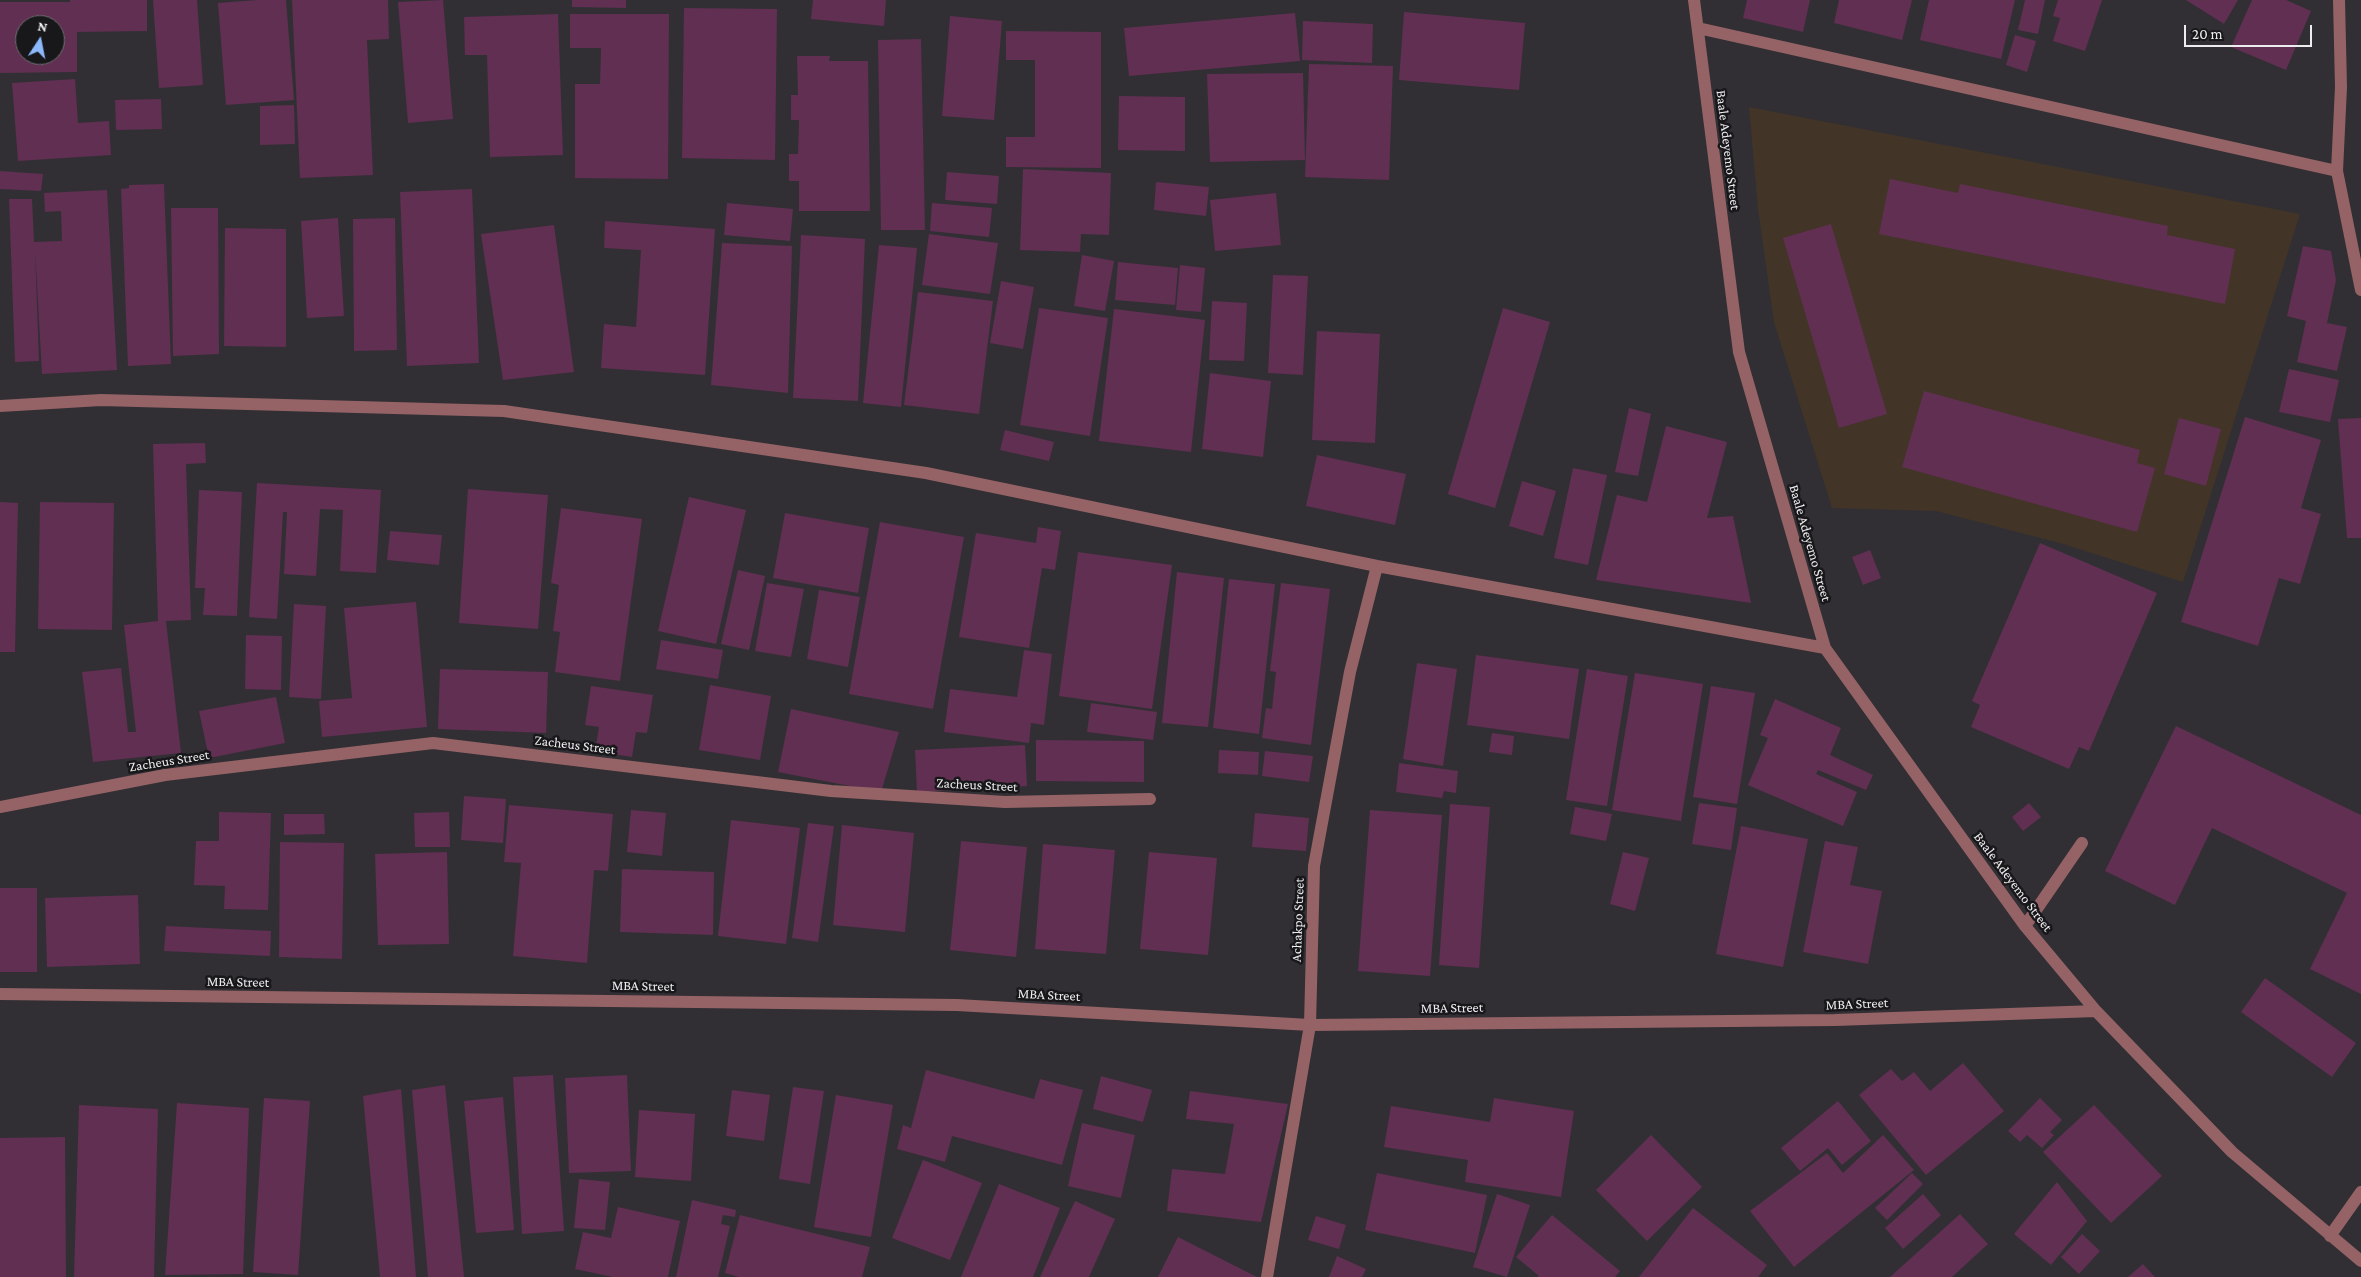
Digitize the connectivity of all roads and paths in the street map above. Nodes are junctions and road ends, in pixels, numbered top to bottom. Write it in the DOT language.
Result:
graph roads {
  1 [pos="1694,0"];
  2 [pos="2339,0"];
  3 [pos="1698,28"];
  4 [pos="2337,171"];
  5 [pos="2361,290"];
  6 [pos="0,406"];
  7 [pos="1377,566"];
  8 [pos="1825,648"];
  9 [pos="1150,799"];
  10 [pos="0,807"];
  11 [pos="2082,843"];
  12 [pos="2025,926"];
  13 [pos="0,994"];
  14 [pos="2096,1011"];
  15 [pos="1310,1025"];
  16 [pos="2361,1192"];
  17 [pos="2330,1236"];
  18 [pos="2361,1261"];
  19 [pos="1267,1277"];
  1 -- 3 [label="street, Baale Adeyemo Street"];
  2 -- 4 [label="street"];
  3 -- 4 [label="street"];
  3 -- 8 [label="street, Baale Adeyemo Street"];
  4 -- 5 [label="street"];
  6 -- 7 [label="street"];
  7 -- 8 [label="street"];
  7 -- 15 [label="street, Achakpo Street"];
  8 -- 12 [label="street, Baale Adeyemo Street"];
  9 -- 10 [label="street, Zacheus Street"];
  11 -- 12 [label="street"];
  12 -- 14 [label="street, Baale Adeyemo Street"];
  13 -- 15 [label="street, MBA Street"];
  14 -- 15 [label="street, MBA Street"];
  14 -- 17 [label="street, Baale Adeyemo Street"];
  15 -- 19 [label="street, Achakpo Street"];
  16 -- 17 [label="street"];
  17 -- 18 [label="street, Baale Adeyemo Street"];
}
